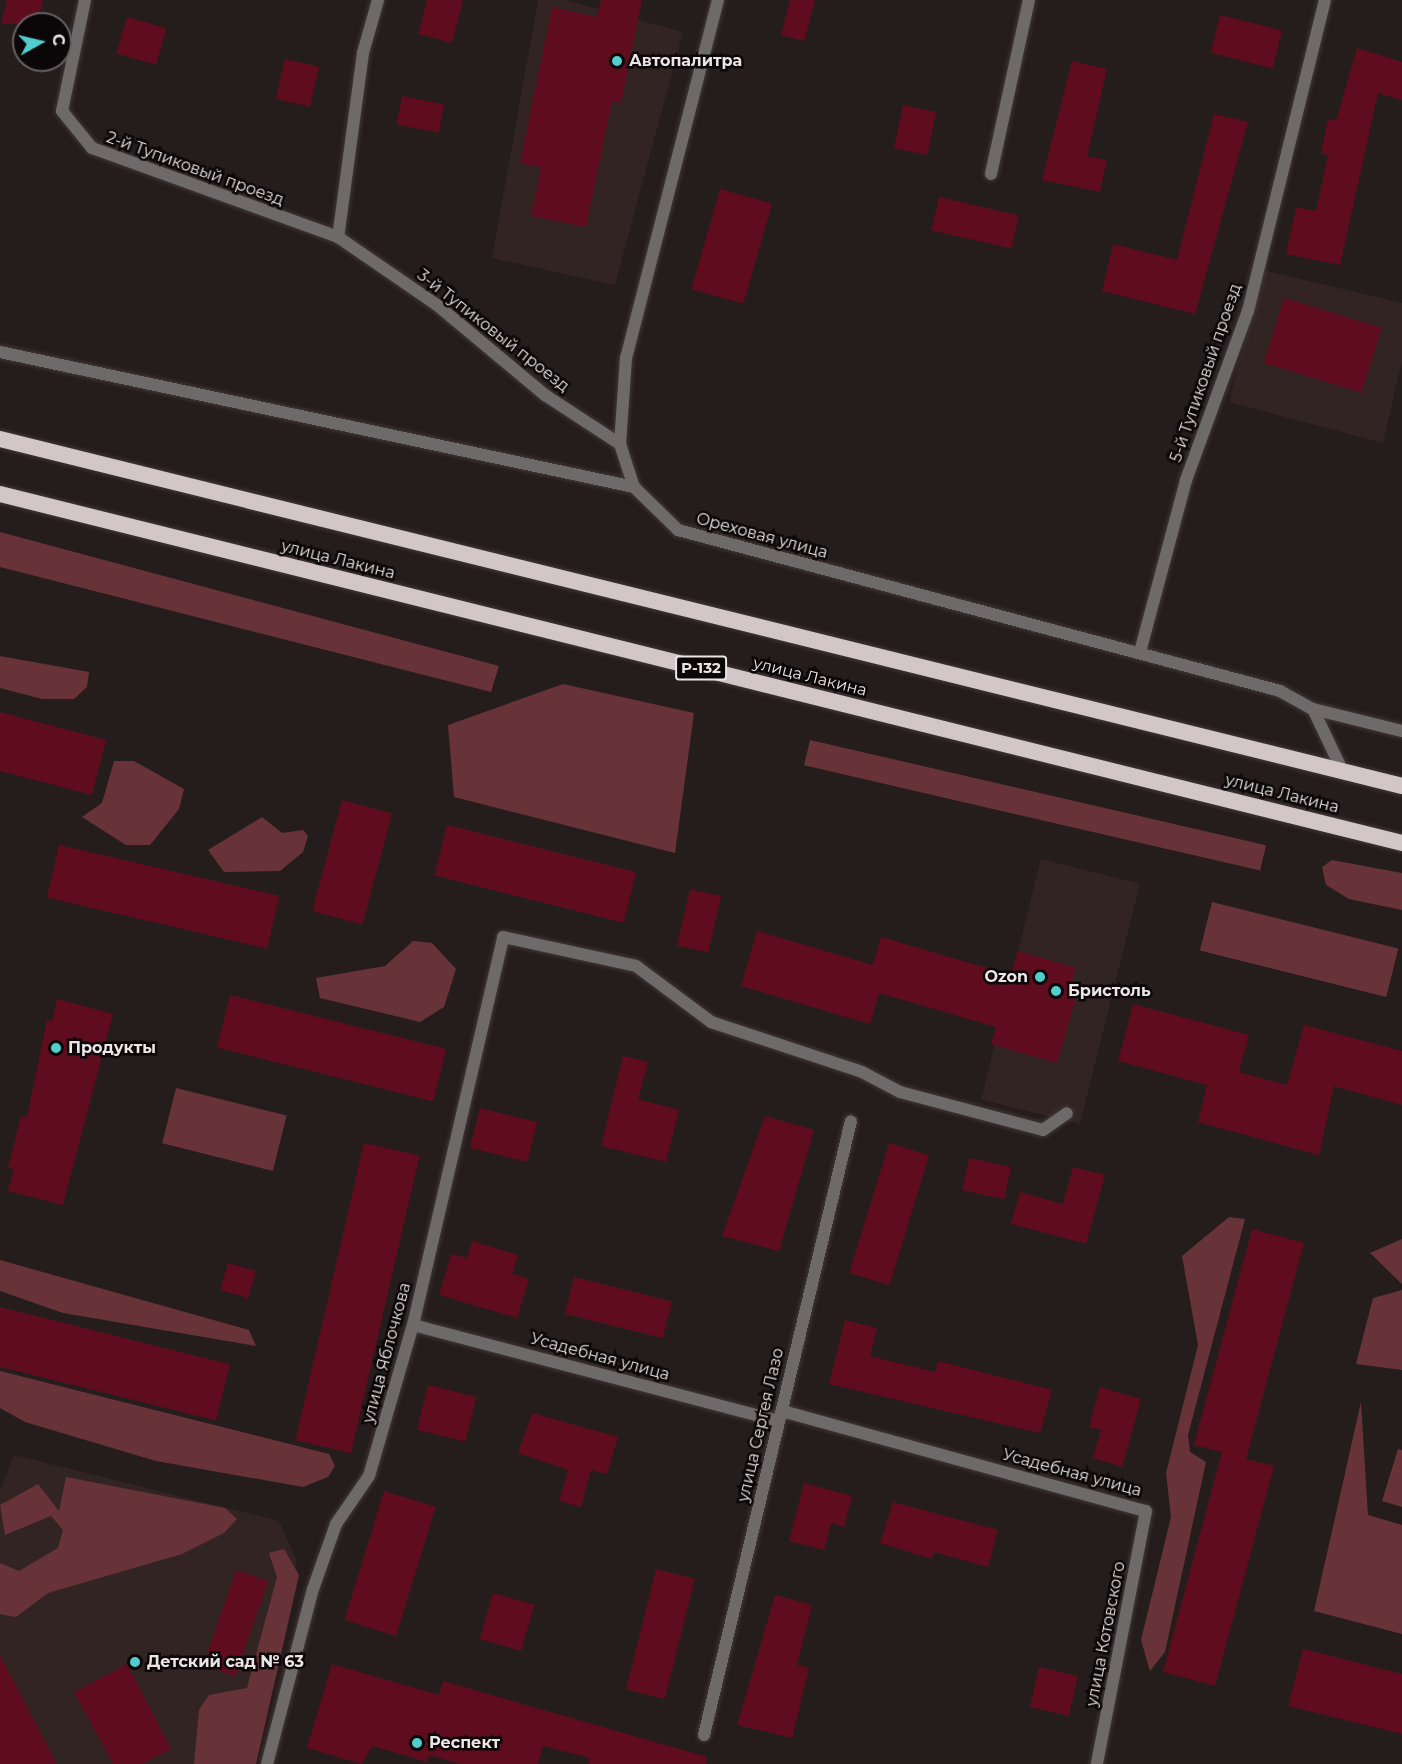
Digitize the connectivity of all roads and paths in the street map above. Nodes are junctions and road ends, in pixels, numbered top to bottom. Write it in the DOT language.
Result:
graph roads {
  1 [pos="85,0"];
  2 [pos="378,0"];
  3 [pos="718,0"];
  4 [pos="1029,0"];
  5 [pos="1325,0"];
  6 [pos="991,174"];
  7 [pos="338,237"];
  8 [pos="0,352"];
  9 [pos="0,439"];
  10 [pos="620,444"];
  11 [pos="634,487"];
  12 [pos="0,494"];
  13 [pos="1140,652"];
  14 [pos="1313,709"];
  15 [pos="1402,731"];
  16 [pos="1342,770"];
  17 [pos="1402,786"];
  18 [pos="1402,843"];
  19 [pos="1067,1113"];
  20 [pos="850,1121"];
  21 [pos="413,1325"];
  22 [pos="780,1416"];
  23 [pos="1146,1511"];
  24 [pos="704,1736"];
  25 [pos="267,1764"];
  26 [pos="1097,1764"];
  1 -- 7 [label="street, 2-й Тупиковый проезд"];
  2 -- 7 [label="street"];
  3 -- 10 [label="street, Ореховая улица"];
  4 -- 6 [label="street"];
  5 -- 13 [label="street, 5-й Тупиковый проезд"];
  7 -- 10 [label="street, 3-й Тупиковый проезд"];
  8 -- 11 [label="street"];
  9 -- 16 [label="highway, улица Лакина"];
  10 -- 11 [label="street, Ореховая улица"];
  11 -- 13 [label="street, Ореховая улица"];
  12 -- 18 [label="highway, улица Лакина / Р-132"];
  13 -- 14 [label="street, Ореховая улица"];
  14 -- 15 [label="street, Ореховая улица"];
  14 -- 16 [label="street"];
  16 -- 17 [label="highway, улица Лакина"];
  19 -- 21 [label="street, улица Яблочкова"];
  20 -- 22 [label="street, улица Сергея Лазо"];
  21 -- 22 [label="street, Усадебная улица"];
  21 -- 25 [label="street, улица Яблочкова"];
  22 -- 23 [label="street, Усадебная улица"];
  22 -- 24 [label="street, улица Сергея Лазо"];
  23 -- 26 [label="street, улица Котовского"];
}
